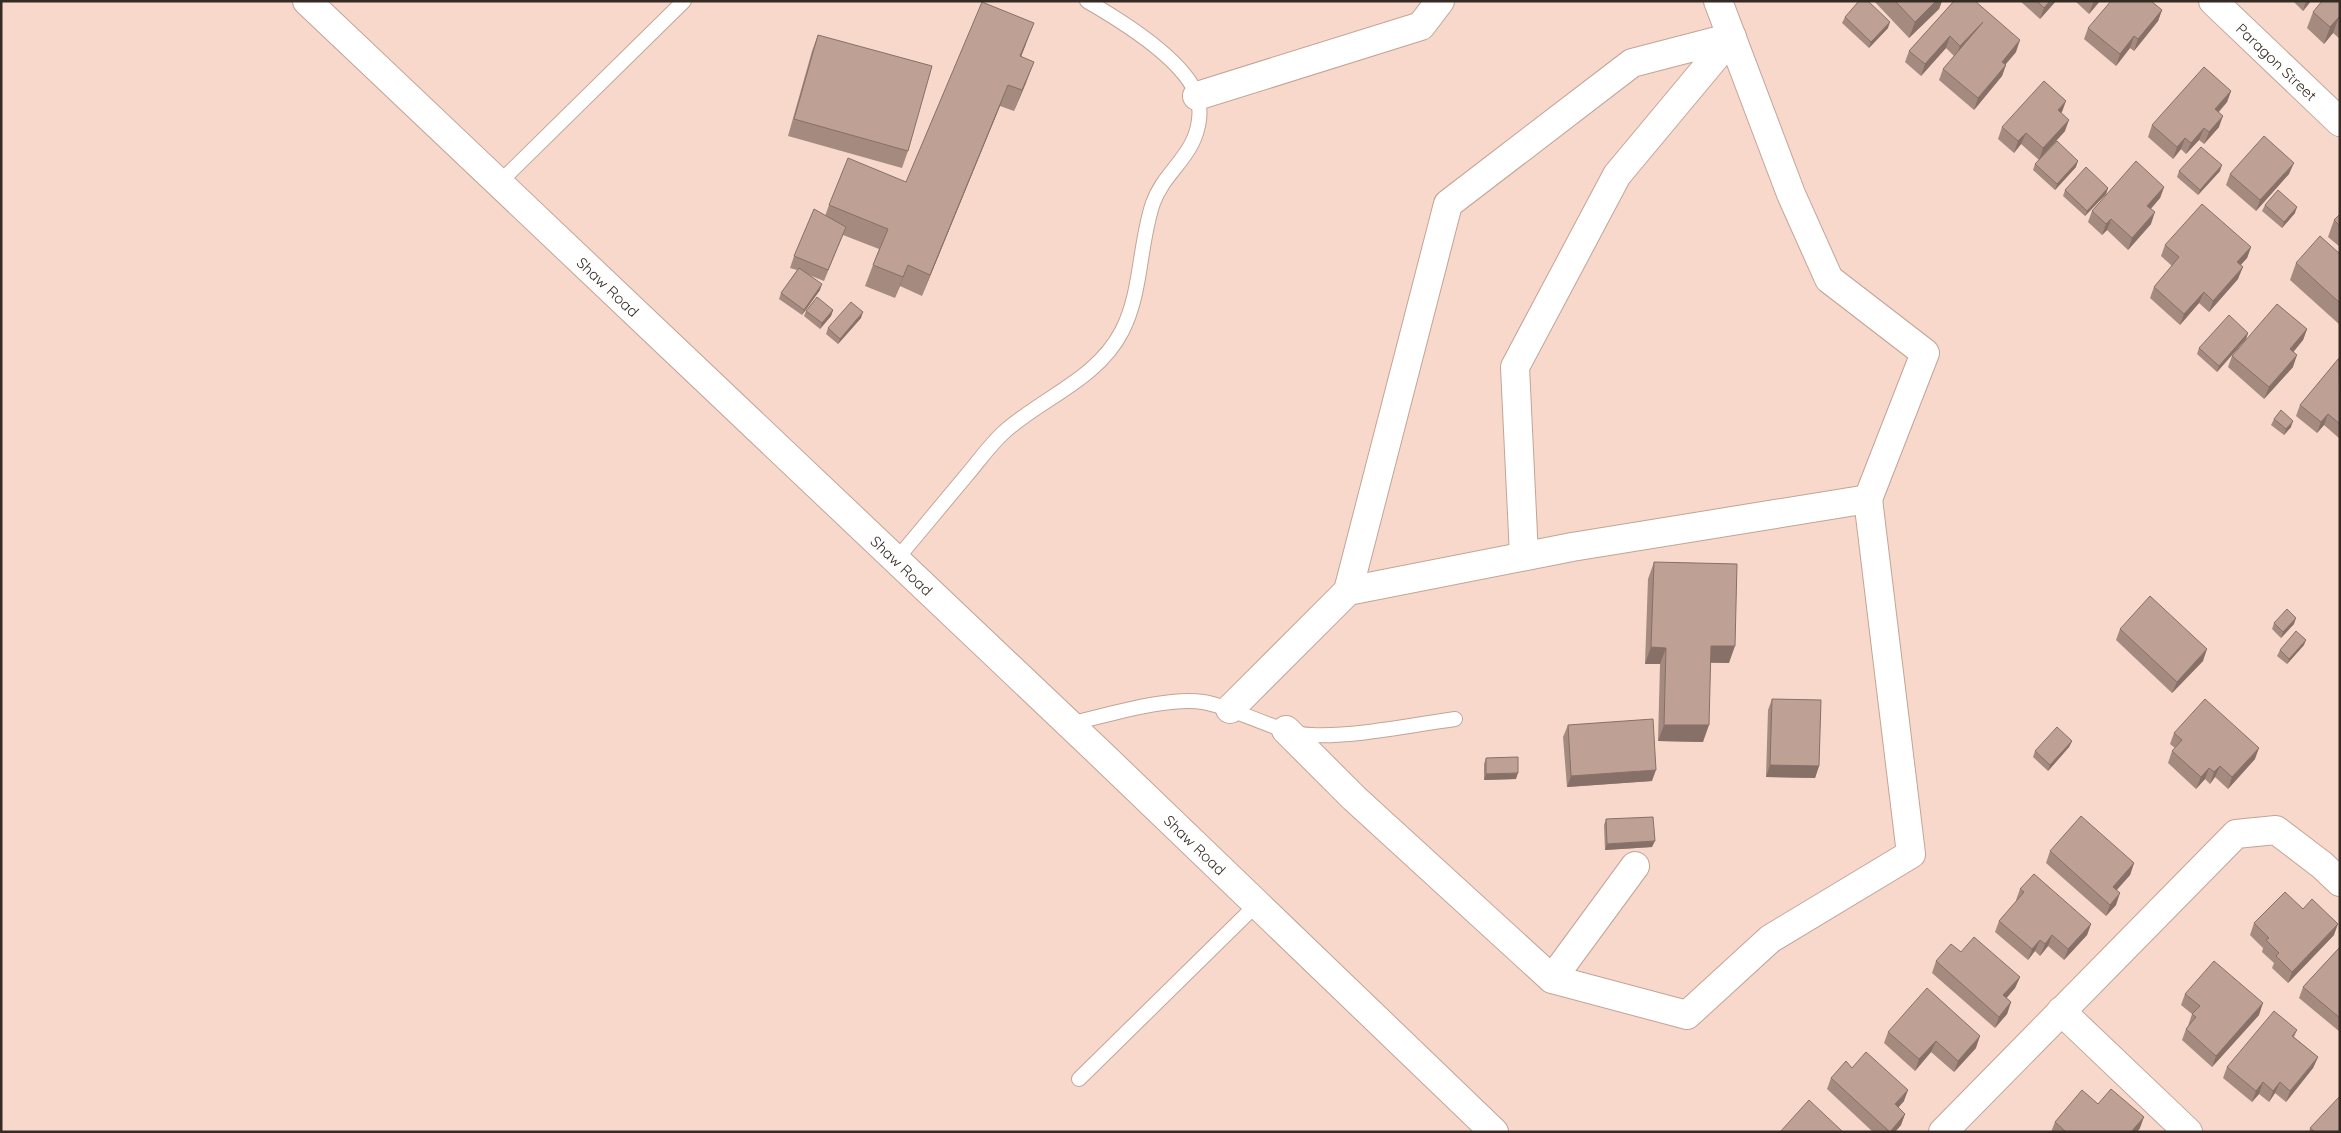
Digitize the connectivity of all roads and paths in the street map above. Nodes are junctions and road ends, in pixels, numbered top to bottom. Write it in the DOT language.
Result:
graph roads {
  1 [pos="307,1"];
  2 [pos="684,1"];
  3 [pos="1087,1"];
  4 [pos="1440,1"];
  5 [pos="1718,1"];
  6 [pos="2213,1"];
  7 [pos="1732,37"];
  8 [pos="1197,96"];
  9 [pos="2340,122"];
  10 [pos="498,183"];
  11 [pos="1868,499"];
  12 [pos="1524,556"];
  13 [pos="896,560"];
  14 [pos="1348,591"];
  15 [pos="1230,709"];
  16 [pos="1455,719"];
  17 [pos="1069,724"];
  18 [pos="1286,730"];
  19 [pos="1635,866"];
  20 [pos="2340,882"];
  21 [pos="1256,905"];
  22 [pos="1552,979"];
  23 [pos="2061,1011"];
  24 [pos="1079,1079"];
  25 [pos="1494,1132"];
  26 [pos="1943,1132"];
  27 [pos="2188,1132"];
  1 -- 10 [label="street, Shaw Road"];
  2 -- 10 [label="lane"];
  3 -- 8 [label="lane"];
  4 -- 8 [label="street"];
  5 -- 7 [label="street"];
  6 -- 9 [label="street, Paragon Street"];
  7 -- 11 [label="street"];
  7 -- 12 [label="street"];
  7 -- 14 [label="street"];
  8 -- 13 [label="lane"];
  10 -- 13 [label="street, Shaw Road"];
  11 -- 12 [label="street"];
  11 -- 22 [label="street"];
  12 -- 14 [label="street"];
  13 -- 17 [label="street, Shaw Road"];
  14 -- 15 [label="street"];
  15 -- 17 [label="lane"];
  15 -- 18 [label="lane"];
  16 -- 18 [label="lane"];
  17 -- 21 [label="street, Shaw Road"];
  18 -- 22 [label="street"];
  19 -- 22 [label="street"];
  20 -- 23 [label="street"];
  21 -- 24 [label="lane"];
  21 -- 25 [label="street, Shaw Road"];
  23 -- 26 [label="street"];
  23 -- 27 [label="street"];
}
